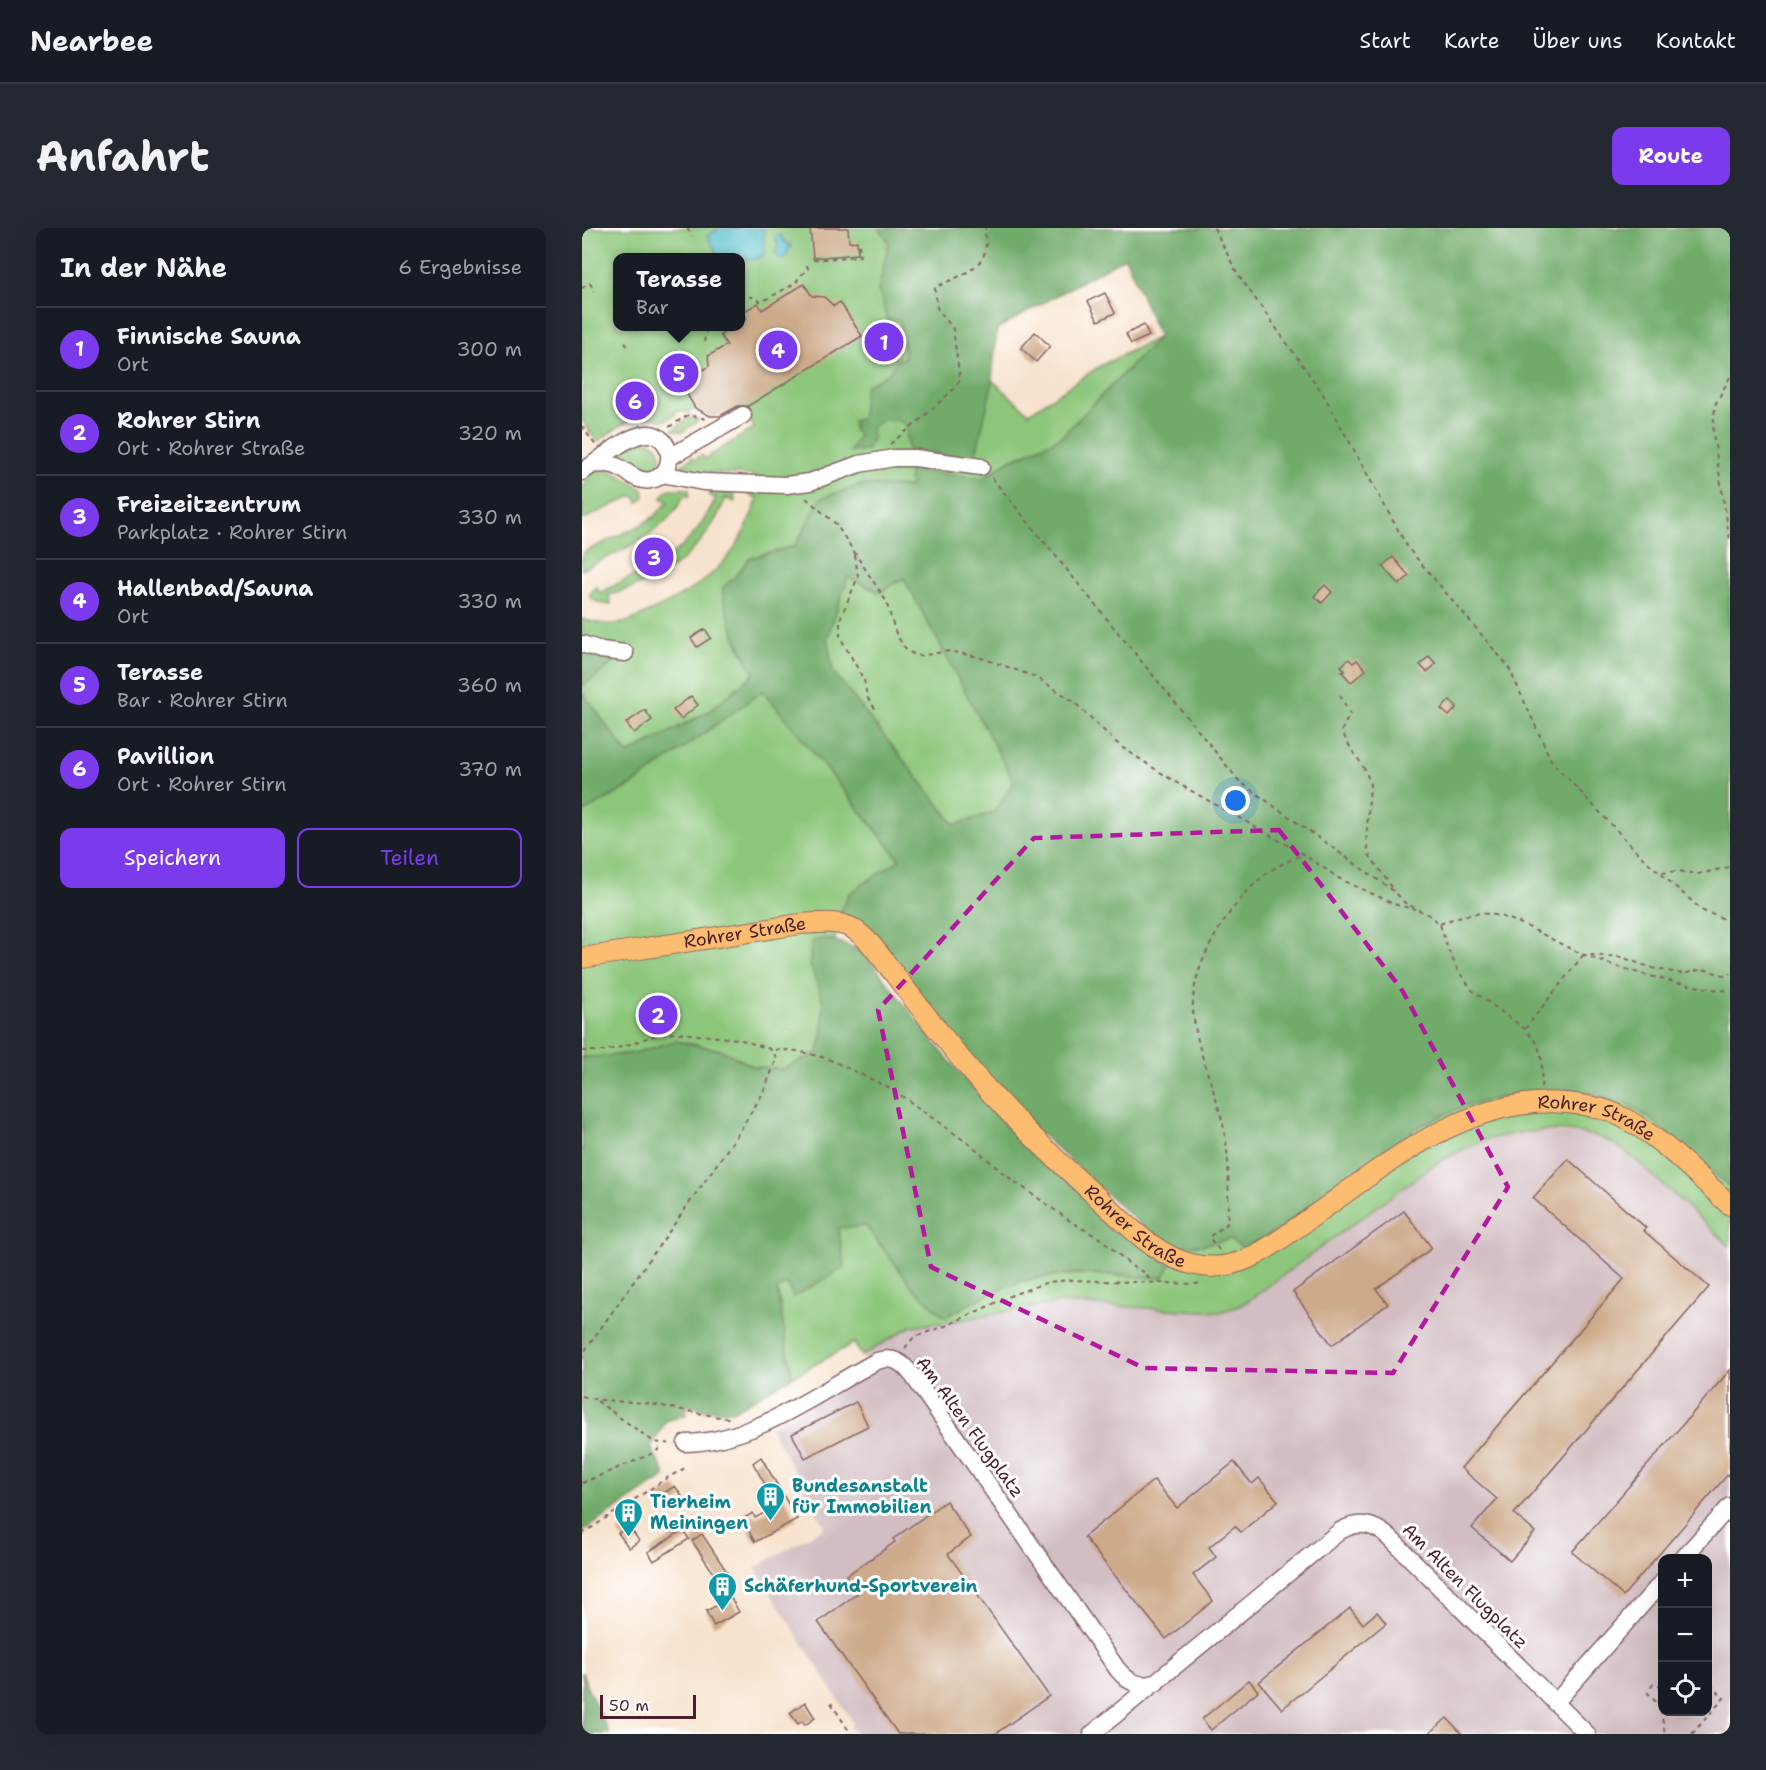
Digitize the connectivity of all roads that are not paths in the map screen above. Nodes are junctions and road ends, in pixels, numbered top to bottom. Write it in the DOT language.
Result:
graph roads {
  1 [pos="743,415"];
  2 [pos="670,458"];
  3 [pos="981,467"];
  4 [pos="588,468"];
  5 [pos="662,474"];
  6 [pos="582,644"];
  7 [pos="625,653"];
  8 [pos="582,958"];
  9 [pos="1730,1205"];
  10 [pos="686,1443"];
  11 [pos="1730,1506"];
  12 [pos="1687,1554"];
  13 [pos="1658,1587"];
  14 [pos="1156,1683"];
  15 [pos="1555,1703"];
  16 [pos="1092,1734"];
  17 [pos="1587,1734"];
  1 -- 2 [label="street"];
  2 -- 4 [label="street"];
  2 -- 5 [label="street"];
  3 -- 5 [label="street"];
  4 -- 5 [label="street"];
  6 -- 7 [label="street"];
  8 -- 9 [label="main road, Rohrer Straße"];
  10 -- 14 [label="street, Am Alten Flugplatz"];
  11 -- 12 [label="street"];
  13 -- 15 [label="street"];
  14 -- 15 [label="street, Am Alten Flugplatz"];
  14 -- 16 [label="street, Am Alten Flugplatz"];
  15 -- 17 [label="street, Am Alten Flugplatz"];
}
